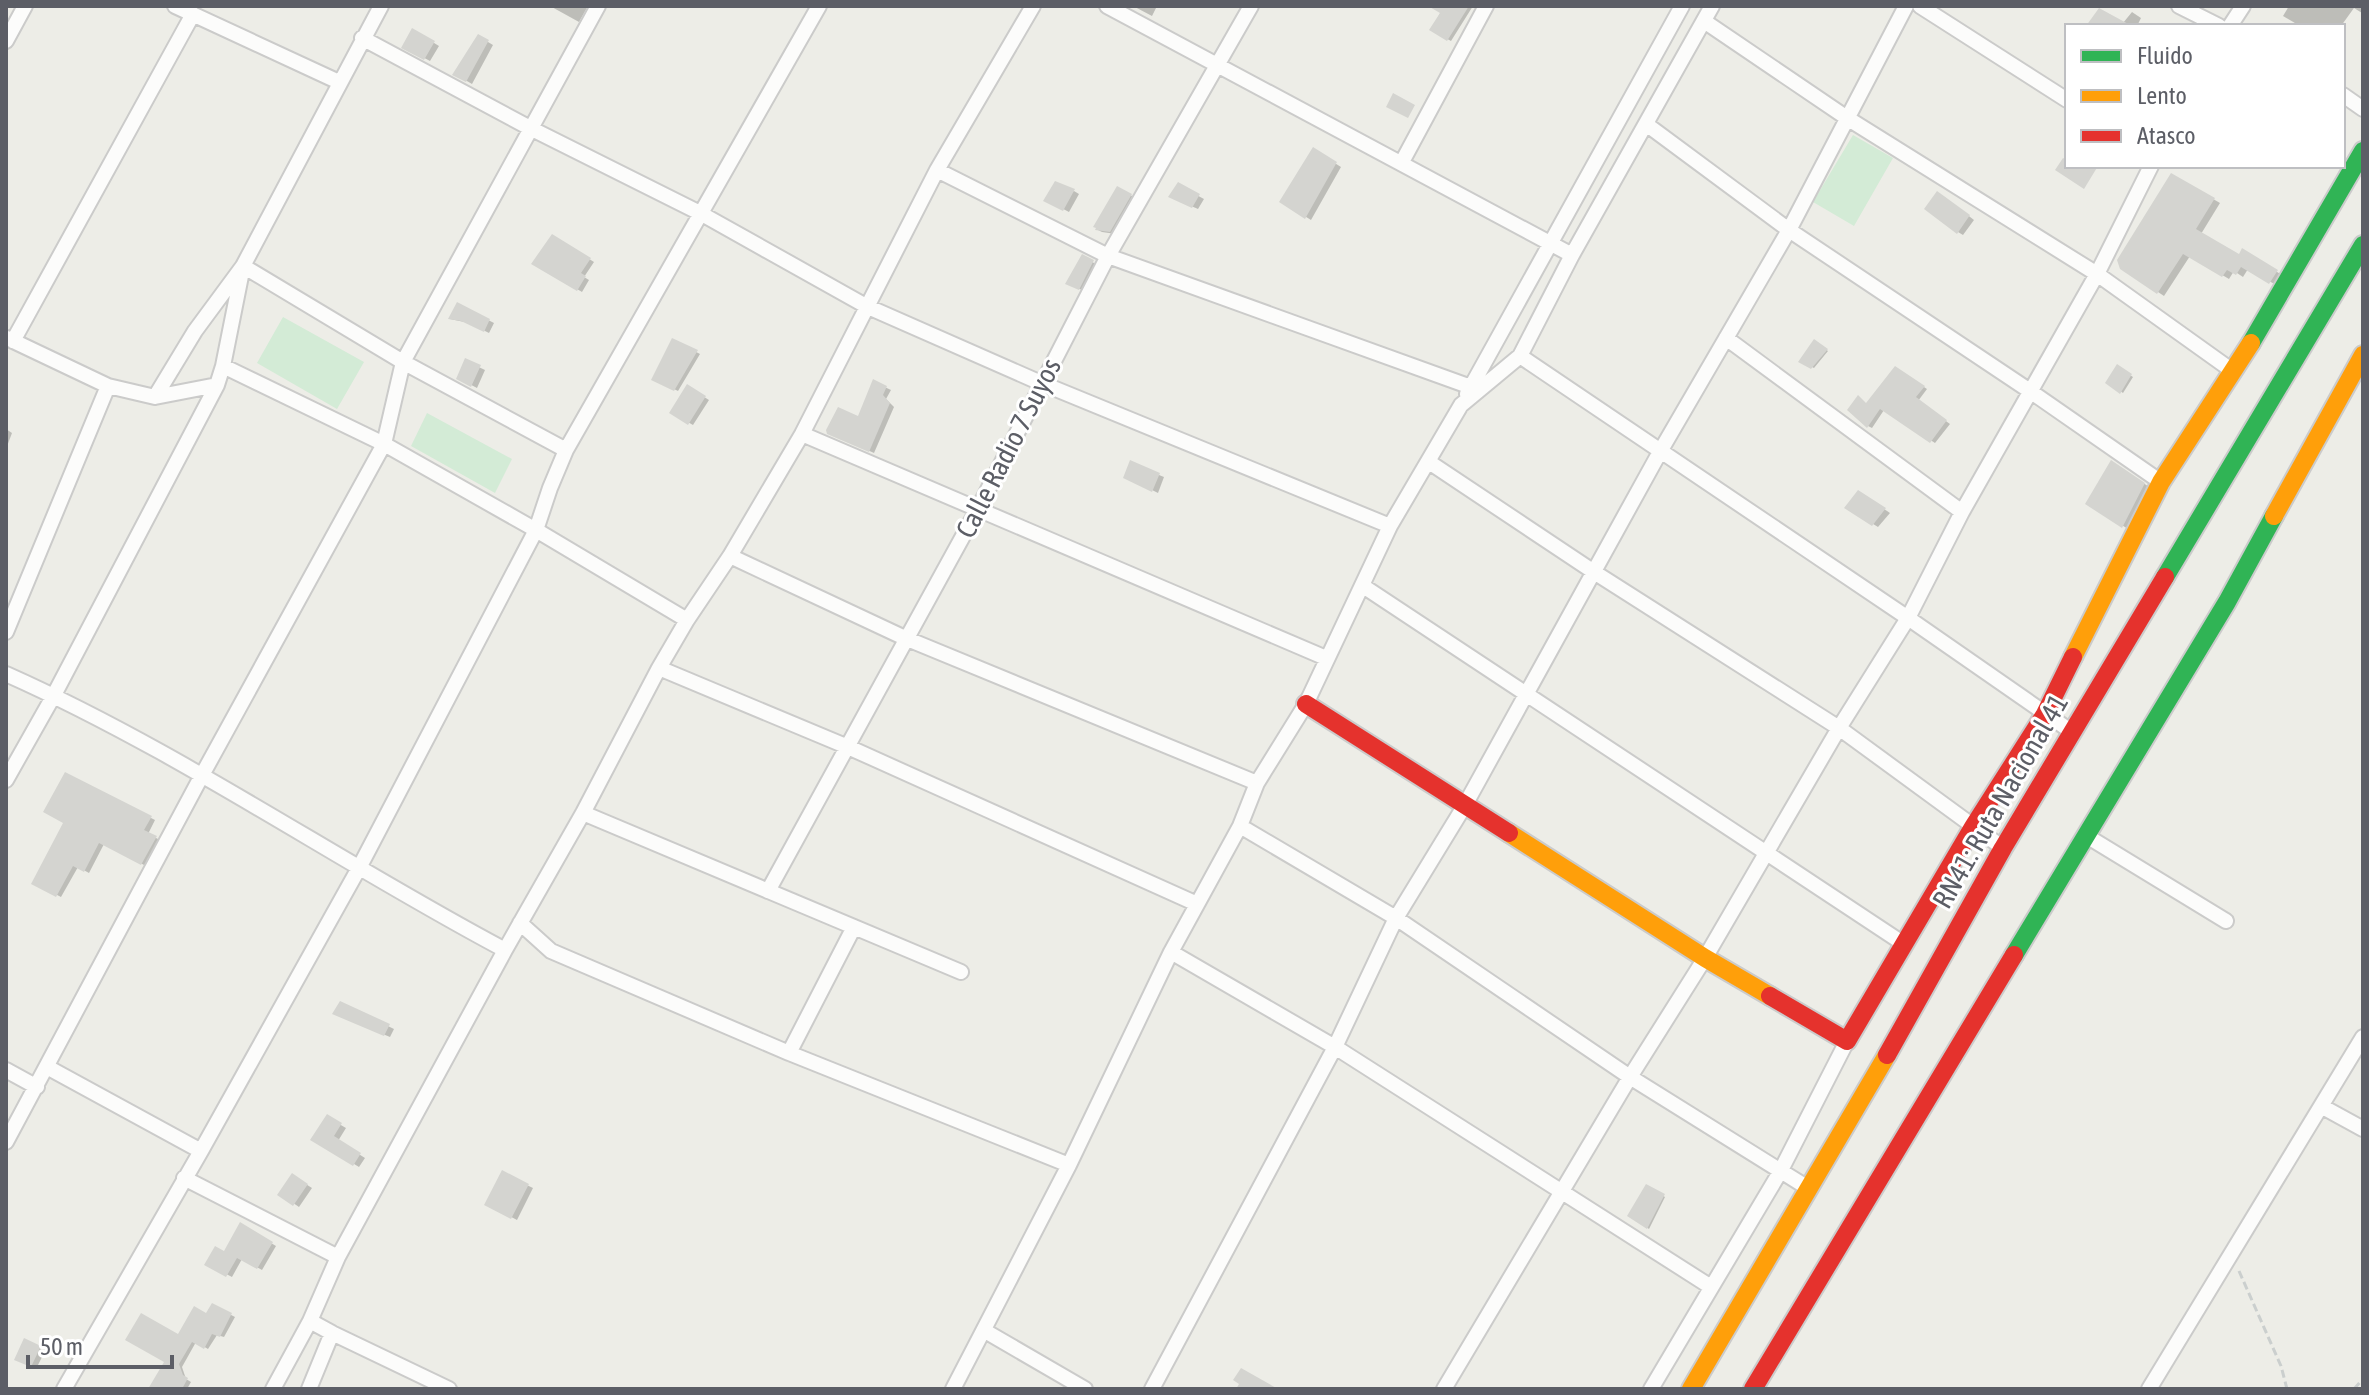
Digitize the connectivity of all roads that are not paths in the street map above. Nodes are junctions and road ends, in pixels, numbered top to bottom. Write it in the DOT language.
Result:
graph roads {
  1 [pos="25,6"];
  2 [pos="175,6"];
  3 [pos="381,6"];
  4 [pos="598,6"];
  5 [pos="819,6"];
  6 [pos="1033,6"];
  7 [pos="1107,6"];
  8 [pos="1251,6"];
  9 [pos="1486,6"];
  10 [pos="1682,6"];
  11 [pos="1712,6"];
  12 [pos="1906,6"];
  13 [pos="1920,6"];
  14 [pos="2179,6"];
  15 [pos="2243,6"];
  16 [pos="193,14"];
  17 [pos="1704,21"];
  18 [pos="2215,24"];
  19 [pos="2231,24"];
  20 [pos="362,38"];
  21 [pos="6,41"];
  22 [pos="1217,65"];
  23 [pos="339,82"];
  24 [pos="2345,96"];
  25 [pos="2065,99"];
  26 [pos="2363,109"];
  27 [pos="1847,118"];
  28 [pos="1646,124"];
  29 [pos="530,128"];
  30 [pos="2363,151"];
  31 [pos="1402,162"];
  32 [pos="2150,168"];
  33 [pos="937,170"];
  34 [pos="700,213"];
  35 [pos="1789,230"];
  36 [pos="1549,242"];
  37 [pos="2363,245"];
  38 [pos="1572,255"];
  39 [pos="1108,256"];
  40 [pos="243,266"];
  41 [pos="2097,274"];
  42 [pos="866,306"];
  43 [pos="1726,338"];
  44 [pos="10,339"];
  45 [pos="2363,355"];
  46 [pos="1520,356"];
  47 [pos="403,362"];
  48 [pos="223,366"];
  49 [pos="2234,372"];
  50 [pos="1041,383"];
  51 [pos="217,385"];
  52 [pos="108,386"];
  53 [pos="1471,387"];
  54 [pos="2030,391"];
  55 [pos="155,397"];
  56 [pos="1461,405"];
  57 [pos="802,434"];
  58 [pos="384,444"];
  59 [pos="566,450"];
  60 [pos="1661,450"];
  61 [pos="1429,462"];
  62 [pos="2161,482"];
  63 [pos="979,507"];
  64 [pos="1962,512"];
  65 [pos="1390,526"];
  66 [pos="536,530"];
  67 [pos="730,556"];
  68 [pos="1594,572"];
  69 [pos="1363,586"];
  70 [pos="1908,618"];
  71 [pos="687,620"];
  72 [pos="6,632"];
  73 [pos="905,638"];
  74 [pos="1326,658"];
  75 [pos="659,668"];
  76 [pos="6,674"];
  77 [pos="1527,694"];
  78 [pos="54,695"];
  79 [pos="1306,704"];
  80 [pos="2045,714"];
  81 [pos="1839,728"];
  82 [pos="2072,732"];
  83 [pos="848,747"];
  84 [pos="201,777"];
  85 [pos="6,780"];
  86 [pos="1257,783"];
  87 [pos="1465,805"];
  88 [pos="583,813"];
  89 [pos="1240,826"];
  90 [pos="1973,827"];
  91 [pos="2085,835"];
  92 [pos="2003,848"];
  93 [pos="1766,852"];
  94 [pos="359,868"];
  95 [pos="768,891"];
  96 [pos="1197,904"];
  97 [pos="1396,918"];
  98 [pos="2226,921"];
  99 [pos="520,923"];
  100 [pos="854,927"];
  101 [pos="1904,944"];
  102 [pos="505,950"];
  103 [pos="1171,952"];
  104 [pos="1705,958"];
  105 [pos="961,972"];
  106 [pos="2363,1037"];
  107 [pos="1847,1041"];
  108 [pos="1335,1047"];
  109 [pos="789,1053"];
  110 [pos="47,1067"];
  111 [pos="6,1070"];
  112 [pos="1630,1077"];
  113 [pos="37,1087"];
  114 [pos="2321,1106"];
  115 [pos="2363,1129"];
  116 [pos="6,1142"];
  117 [pos="201,1151"];
  118 [pos="1069,1165"];
  119 [pos="1780,1172"];
  120 [pos="184,1178"];
  121 [pos="1808,1188"];
  122 [pos="1560,1192"];
  123 [pos="338,1257"];
  124 [pos="1711,1287"];
  125 [pos="310,1321"];
  126 [pos="985,1331"];
  127 [pos="332,1333"];
  128 [pos="64,1389"];
  129 [pos="273,1389"];
  130 [pos="309,1389"];
  131 [pos="449,1389"];
  132 [pos="953,1389"];
  133 [pos="1085,1389"];
  134 [pos="1152,1389"];
  135 [pos="1444,1389"];
  136 [pos="1651,1389"];
  137 [pos="1691,1389"];
  138 [pos="1753,1389"];
  139 [pos="2149,1389"];
  1 -- 21 [label="street"];
  2 -- 16 [label="street"];
  3 -- 20 [label="street"];
  4 -- 29 [label="street"];
  5 -- 34 [label="street"];
  6 -- 33 [label="street"];
  7 -- 22 [label="street"];
  8 -- 22 [label="street, Calle Radio 7 Suyos"];
  9 -- 31 [label="street"];
  10 -- 36 [label="street"];
  11 -- 17 [label="street"];
  12 -- 27 [label="street"];
  13 -- 25 [label="street"];
  14 -- 18 [label="street"];
  15 -- 19 [label="street"];
  16 -- 23 [label="street"];
  16 -- 44 [label="street"];
  17 -- 27 [label="street"];
  17 -- 28 [label="street"];
  20 -- 23 [label="street"];
  20 -- 29 [label="street"];
  22 -- 31 [label="street"];
  22 -- 39 [label="street, Calle Radio 7 Suyos"];
  23 -- 40 [label="street"];
  24 -- 26 [label="street"];
  27 -- 35 [label="street"];
  27 -- 41 [label="street"];
  28 -- 35 [label="street"];
  28 -- 38 [label="street"];
  29 -- 34 [label="street"];
  29 -- 47 [label="street"];
  30 -- 49 [label="main road"];
  31 -- 36 [label="street"];
  32 -- 41 [label="street"];
  33 -- 39 [label="street"];
  33 -- 42 [label="street"];
  34 -- 42 [label="street"];
  34 -- 59 [label="street"];
  35 -- 43 [label="street"];
  35 -- 54 [label="street"];
  36 -- 38 [label="street"];
  36 -- 53 [label="street"];
  37 -- 82 [label="main road, RN41: Ruta Nacional 41"];
  38 -- 46 [label="street"];
  39 -- 50 [label="street, Calle Radio 7 Suyos"];
  39 -- 53 [label="street"];
  40 -- 47 [label="street"];
  40 -- 48 [label="street"];
  40 -- 55 [label="street"];
  41 -- 49 [label="street"];
  41 -- 54 [label="street"];
  42 -- 50 [label="street"];
  42 -- 57 [label="street"];
  43 -- 60 [label="street"];
  43 -- 64 [label="street"];
  44 -- 52 [label="street"];
  45 -- 91 [label="main road"];
  46 -- 56 [label="street"];
  46 -- 60 [label="street"];
  47 -- 58 [label="street"];
  47 -- 59 [label="street"];
  48 -- 51 [label="street"];
  48 -- 58 [label="street"];
  49 -- 62 [label="main road"];
  50 -- 63 [label="street, Calle Radio 7 Suyos"];
  50 -- 65 [label="street"];
  51 -- 55 [label="street"];
  51 -- 78 [label="street"];
  52 -- 55 [label="street"];
  52 -- 72 [label="street"];
  53 -- 56 [label="street"];
  54 -- 62 [label="street"];
  54 -- 64 [label="street"];
  56 -- 61 [label="street"];
  57 -- 63 [label="street"];
  57 -- 67 [label="street"];
  58 -- 66 [label="street"];
  58 -- 84 [label="street"];
  59 -- 66 [label="street"];
  60 -- 68 [label="street"];
  60 -- 70 [label="street"];
  61 -- 65 [label="street"];
  61 -- 68 [label="street"];
  62 -- 80 [label="main road"];
  63 -- 73 [label="street, Calle Radio 7 Suyos"];
  63 -- 74 [label="street"];
  64 -- 70 [label="street"];
  65 -- 69 [label="street"];
  66 -- 71 [label="street"];
  66 -- 94 [label="street"];
  67 -- 71 [label="street"];
  67 -- 73 [label="street"];
  68 -- 77 [label="street"];
  68 -- 81 [label="street"];
  69 -- 74 [label="street"];
  69 -- 77 [label="street"];
  70 -- 80 [label="street"];
  70 -- 81 [label="street"];
  71 -- 75 [label="street"];
  73 -- 83 [label="street, Calle Radio 7 Suyos"];
  73 -- 86 [label="street"];
  74 -- 79 [label="street"];
  75 -- 83 [label="street"];
  75 -- 88 [label="street"];
  76 -- 78 [label="street"];
  77 -- 87 [label="street"];
  77 -- 93 [label="street"];
  78 -- 84 [label="street"];
  78 -- 85 [label="street"];
  79 -- 86 [label="street"];
  79 -- 87 [label="main road"];
  80 -- 82 [label="street"];
  80 -- 90 [label="main road"];
  81 -- 90 [label="street"];
  81 -- 93 [label="street"];
  82 -- 92 [label="main road, RN41: Ruta Nacional 41"];
  83 -- 95 [label="street, Calle Radio 7 Suyos"];
  83 -- 96 [label="street"];
  84 -- 94 [label="street"];
  84 -- 110 [label="street"];
  86 -- 89 [label="street"];
  87 -- 97 [label="street"];
  87 -- 104 [label="main road"];
  88 -- 95 [label="street"];
  88 -- 99 [label="street"];
  89 -- 96 [label="street"];
  89 -- 97 [label="street"];
  90 -- 92 [label="street"];
  90 -- 101 [label="main road"];
  91 -- 98 [label="street"];
  91 -- 138 [label="main road"];
  92 -- 121 [label="main road, RN41: Ruta Nacional 41"];
  93 -- 101 [label="street"];
  93 -- 104 [label="street"];
  94 -- 102 [label="street"];
  94 -- 117 [label="street"];
  95 -- 100 [label="street"];
  96 -- 103 [label="street"];
  97 -- 108 [label="street"];
  97 -- 112 [label="street"];
  99 -- 102 [label="street"];
  99 -- 109 [label="street"];
  100 -- 105 [label="street"];
  100 -- 109 [label="street"];
  101 -- 107 [label="main road"];
  102 -- 123 [label="street"];
  103 -- 108 [label="street"];
  103 -- 118 [label="street"];
  104 -- 107 [label="main road"];
  104 -- 112 [label="street"];
  106 -- 114 [label="street"];
  107 -- 119 [label="street"];
  108 -- 122 [label="street"];
  108 -- 134 [label="street"];
  109 -- 118 [label="street"];
  110 -- 113 [label="street"];
  110 -- 117 [label="street"];
  111 -- 113 [label="street"];
  112 -- 119 [label="street"];
  112 -- 122 [label="street"];
  113 -- 116 [label="street"];
  114 -- 115 [label="street"];
  114 -- 139 [label="street"];
  117 -- 120 [label="street"];
  118 -- 126 [label="street"];
  119 -- 121 [label="street"];
  119 -- 124 [label="street"];
  120 -- 123 [label="street"];
  120 -- 128 [label="street"];
  121 -- 137 [label="main road, RN41: Ruta Nacional 41"];
  122 -- 124 [label="street"];
  122 -- 135 [label="street"];
  123 -- 125 [label="street"];
  124 -- 136 [label="street"];
  125 -- 127 [label="street"];
  125 -- 129 [label="street"];
  126 -- 132 [label="street"];
  126 -- 133 [label="street"];
  127 -- 130 [label="street"];
  127 -- 131 [label="street"];
}
